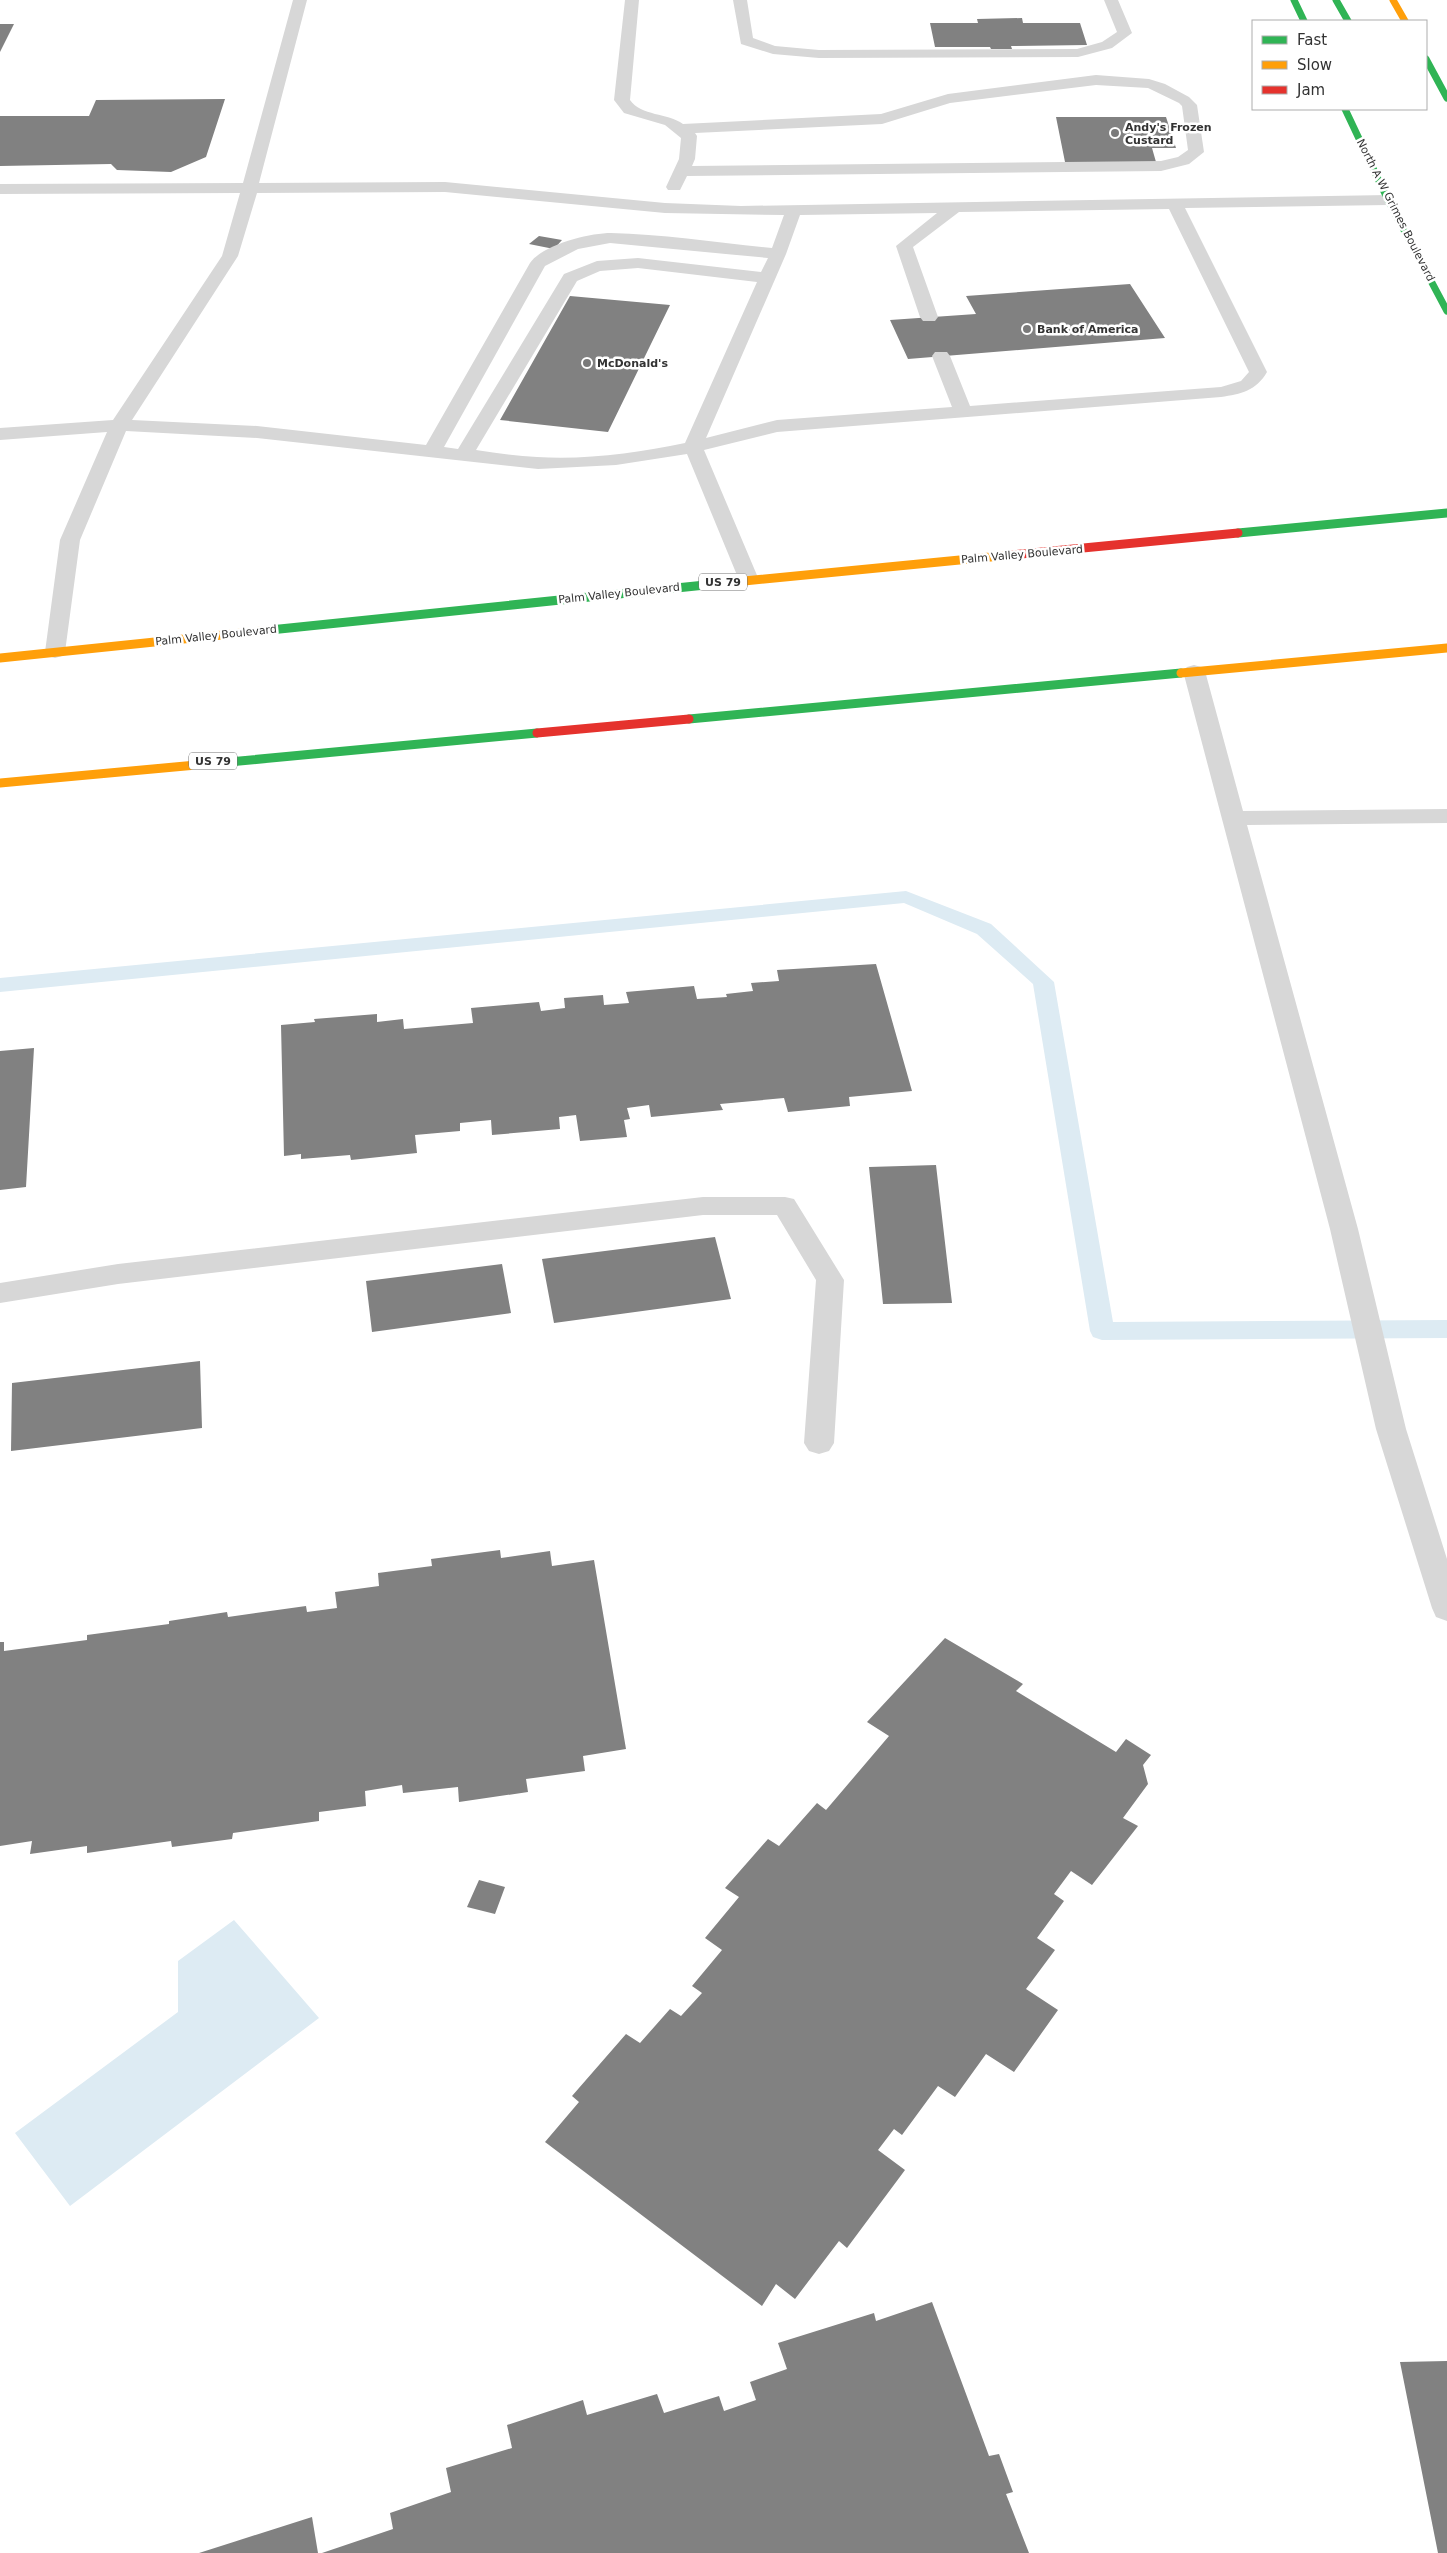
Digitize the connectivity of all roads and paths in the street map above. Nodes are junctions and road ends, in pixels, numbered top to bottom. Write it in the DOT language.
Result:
graph roads {
  1 [pos="300,0"];
  2 [pos="632,0"];
  3 [pos="740,0"];
  4 [pos="1111,0"];
  5 [pos="1294,0"];
  6 [pos="1336,0"];
  7 [pos="1393,0"];
  8 [pos="1304,20"];
  9 [pos="1347,20"];
  10 [pos="1404,20"];
  11 [pos="1427,61"];
  12 [pos="1440,88"];
  13 [pos="1345,110"];
  14 [pos="681,129"];
  15 [pos="681,171"];
  16 [pos="250,187"];
  17 [pos="0,189"];
  18 [pos="1388,200"];
  19 [pos="1176,204"];
  20 [pos="955,207"];
  21 [pos="666,208"];
  22 [pos="794,210"];
  23 [pos="778,254"];
  24 [pos="766,278"];
  25 [pos="1447,311"];
  26 [pos="929,317"];
  27 [pos="941,356"];
  28 [pos="963,411"];
  29 [pos="119,425"];
  30 [pos="0,434"];
  31 [pos="693,447"];
  32 [pos="432,452"];
  33 [pos="464,455"];
  34 [pos="1447,513"];
  35 [pos="749,580"];
  36 [pos="1447,648"];
  37 [pos="55,652"];
  38 [pos="0,658"];
  39 [pos="1194,671"];
  40 [pos="0,783"];
  41 [pos="1447,816"];
  42 [pos="1233,818"];
  43 [pos="0,1293"];
  44 [pos="819,1442"];
  45 [pos="1447,1608"];
  1 -- 16 [label="lane"];
  2 -- 14 [label="lane"];
  3 -- 4 [label="lane"];
  5 -- 8 [label="main road"];
  6 -- 9 [label="main road"];
  7 -- 10 [label="main road"];
  11 -- 12 [label="main road"];
  13 -- 18 [label="main road, North A W Grimes Boulevard"];
  14 -- 15 [label="lane"];
  14 -- 15 [label="lane"];
  15 -- 21 [label="lane"];
  16 -- 17 [label="lane"];
  16 -- 21 [label="lane"];
  16 -- 29 [label="lane"];
  18 -- 19 [label="lane"];
  18 -- 25 [label="main road, North A W Grimes Boulevard"];
  19 -- 20 [label="lane"];
  19 -- 28 [label="lane"];
  20 -- 22 [label="lane"];
  20 -- 26 [label="lane"];
  21 -- 22 [label="lane"];
  22 -- 23 [label="lane"];
  23 -- 24 [label="lane"];
  23 -- 32 [label="lane"];
  24 -- 31 [label="lane"];
  24 -- 33 [label="lane"];
  27 -- 28 [label="lane"];
  28 -- 31 [label="lane"];
  29 -- 30 [label="lane"];
  29 -- 32 [label="lane"];
  29 -- 37 [label="lane"];
  31 -- 33 [label="lane"];
  31 -- 35 [label="lane"];
  32 -- 33 [label="lane"];
  34 -- 35 [label="main road, Palm Valley Boulevard / US 79"];
  35 -- 37 [label="main road, Palm Valley Boulevard / US 79"];
  36 -- 39 [label="main road, US 79"];
  37 -- 38 [label="main road, Palm Valley Boulevard / US 79"];
  39 -- 40 [label="main road, US 79"];
  39 -- 42 [label="lane"];
  41 -- 42 [label="lane"];
  42 -- 45 [label="lane"];
  43 -- 44 [label="lane"];
}
